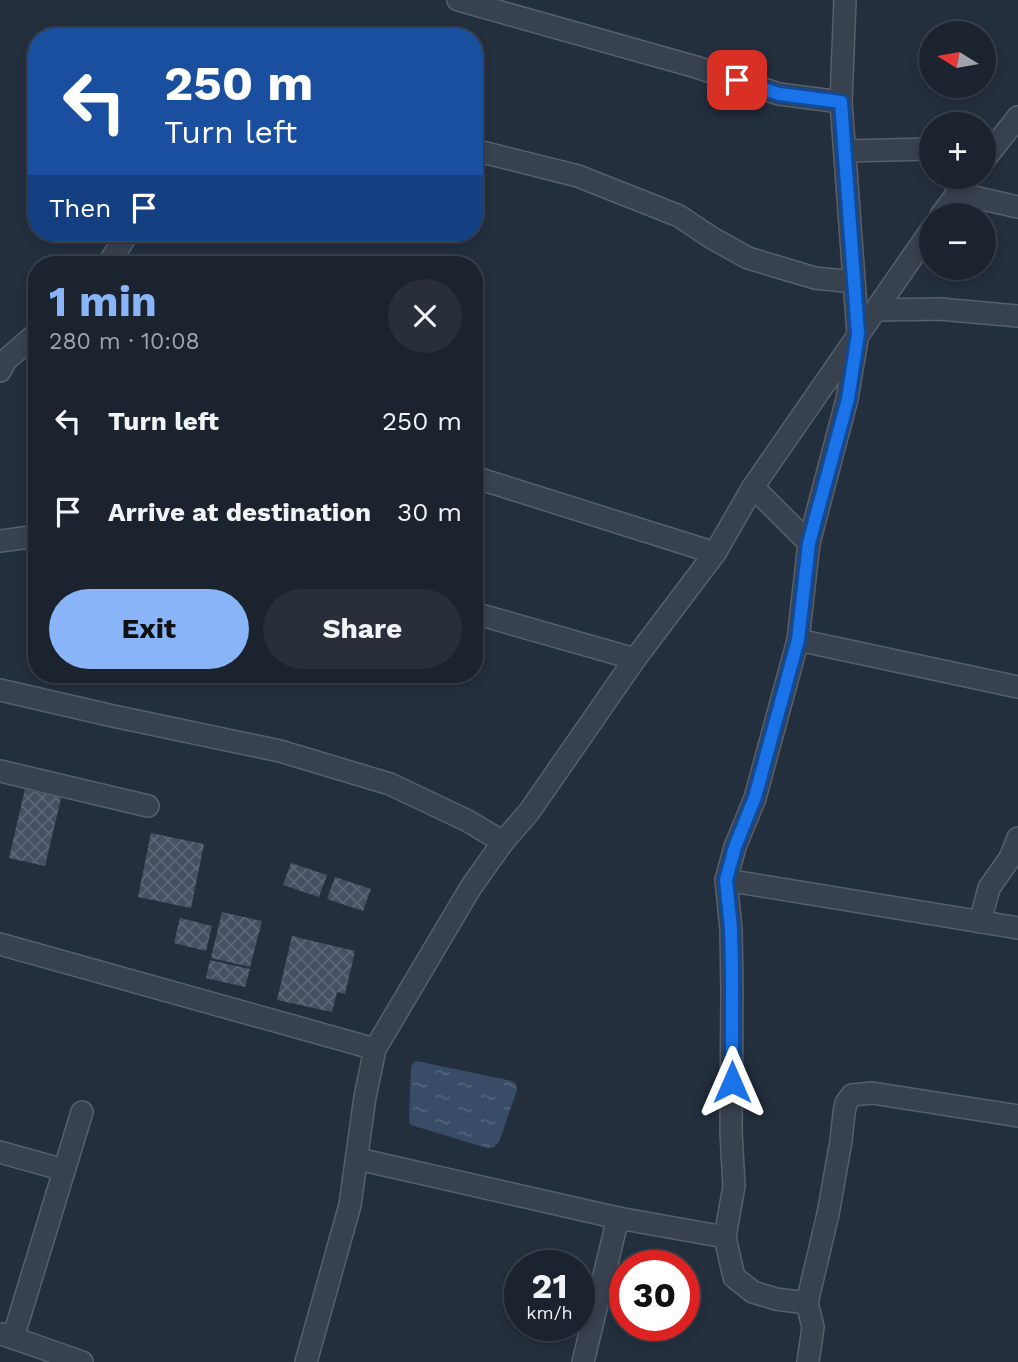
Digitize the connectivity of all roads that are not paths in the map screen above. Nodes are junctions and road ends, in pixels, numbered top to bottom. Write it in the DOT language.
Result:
graph roads {
  1 [pos="458,0"];
  2 [pos="845,0"];
  3 [pos="516,8"];
  4 [pos="841,102"];
  5 [pos="1018,117"];
  6 [pos="996,141"];
  7 [pos="919,149"];
  8 [pos="845,151"];
  9 [pos="483,152"];
  10 [pos="973,189"];
  11 [pos="1018,208"];
  12 [pos="919,247"];
  13 [pos="854,282"];
  14 [pos="876,310"];
  15 [pos="1018,316"];
  16 [pos="858,334"];
  17 [pos="28,343"];
  18 [pos="0,371"];
  19 [pos="483,480"];
  20 [pos="752,487"];
  21 [pos="28,537"];
  22 [pos="0,541"];
  23 [pos="809,543"];
  24 [pos="715,552"];
  25 [pos="483,616"];
  26 [pos="798,640"];
  27 [pos="635,659"];
  28 [pos="1018,687"];
  29 [pos="0,690"];
  30 [pos="0,771"];
  31 [pos="148,806"];
  32 [pos="1018,838"];
  33 [pos="503,842"];
  34 [pos="726,880"];
  35 [pos="980,922"];
  36 [pos="1018,928"];
  37 [pos="0,944"];
  38 [pos="375,1049"];
  39 [pos="82,1112"];
  40 [pos="1018,1116"];
  41 [pos="0,1152"];
  42 [pos="358,1159"];
  43 [pos="64,1170"];
  44 [pos="618,1218"];
  45 [pos="725,1237"];
  46 [pos="807,1303"];
  47 [pos="6,1335"];
  48 [pos="82,1362"];
  49 [pos="306,1362"];
  50 [pos="583,1362"];
  51 [pos="808,1362"];
  1 -- 3 [label="street"];
  2 -- 4 [label="street"];
  3 -- 4 [label="street"];
  4 -- 8 [label="street"];
  5 -- 6 [label="street"];
  7 -- 8 [label="street"];
  8 -- 13 [label="street"];
  9 -- 13 [label="street"];
  10 -- 11 [label="street"];
  12 -- 14 [label="street"];
  13 -- 16 [label="street"];
  14 -- 15 [label="street"];
  14 -- 16 [label="street"];
  16 -- 20 [label="street"];
  16 -- 23 [label="street"];
  17 -- 18 [label="street"];
  19 -- 24 [label="street"];
  20 -- 23 [label="street"];
  20 -- 24 [label="street"];
  21 -- 22 [label="street"];
  23 -- 26 [label="street"];
  24 -- 27 [label="street"];
  25 -- 27 [label="street"];
  26 -- 28 [label="street"];
  26 -- 34 [label="street"];
  27 -- 33 [label="street"];
  29 -- 33 [label="street"];
  30 -- 31 [label="street"];
  32 -- 35 [label="street"];
  33 -- 38 [label="street"];
  34 -- 35 [label="street"];
  34 -- 45 [label="street"];
  35 -- 36 [label="street"];
  37 -- 38 [label="street"];
  38 -- 42 [label="street"];
  39 -- 43 [label="street"];
  40 -- 46 [label="street"];
  41 -- 43 [label="street"];
  42 -- 44 [label="street"];
  42 -- 49 [label="street"];
  43 -- 47 [label="street"];
  44 -- 45 [label="street"];
  44 -- 50 [label="street"];
  45 -- 46 [label="street"];
  46 -- 51 [label="street"];
  47 -- 48 [label="street"];
}
